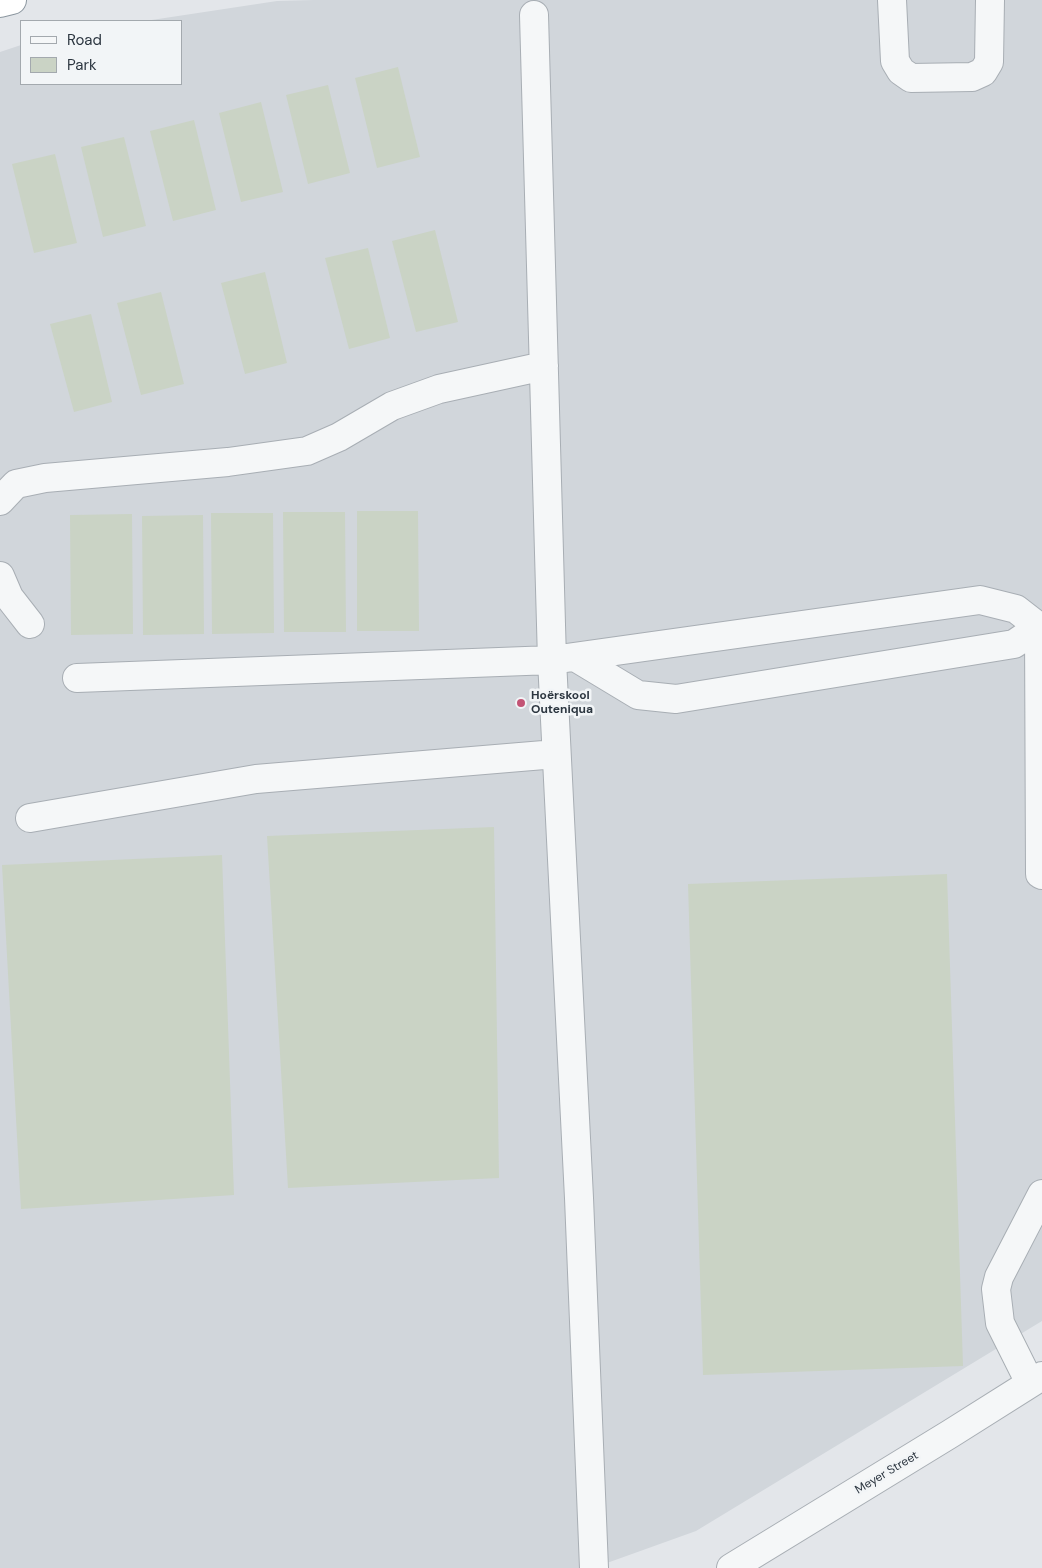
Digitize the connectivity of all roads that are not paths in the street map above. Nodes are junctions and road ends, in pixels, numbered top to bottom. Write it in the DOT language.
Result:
graph roads {
  1 [pos="12,0"];
  2 [pos="892,0"];
  3 [pos="990,0"];
  4 [pos="0,3"];
  5 [pos="534,15"];
  6 [pos="544,366"];
  7 [pos="0,501"];
  8 [pos="0,576"];
  9 [pos="30,624"];
  10 [pos="1040,627"];
  11 [pos="563,658"];
  12 [pos="78,678"];
  13 [pos="556,754"];
  14 [pos="30,818"];
  15 [pos="1042,875"];
  16 [pos="1042,1194"];
  17 [pos="1036,1379"];
  18 [pos="594,1568"];
  19 [pos="731,1568"];
  1 -- 4 [label="highway"];
  2 -- 3 [label="street"];
  5 -- 6 [label="street"];
  6 -- 7 [label="street"];
  6 -- 11 [label="street"];
  8 -- 9 [label="street"];
  10 -- 11 [label="street"];
  10 -- 11 [label="street"];
  10 -- 15 [label="street"];
  11 -- 12 [label="street"];
  11 -- 13 [label="street"];
  13 -- 14 [label="street"];
  13 -- 18 [label="street"];
  16 -- 17 [label="street"];
  17 -- 19 [label="street, Meyer Street"];
}
